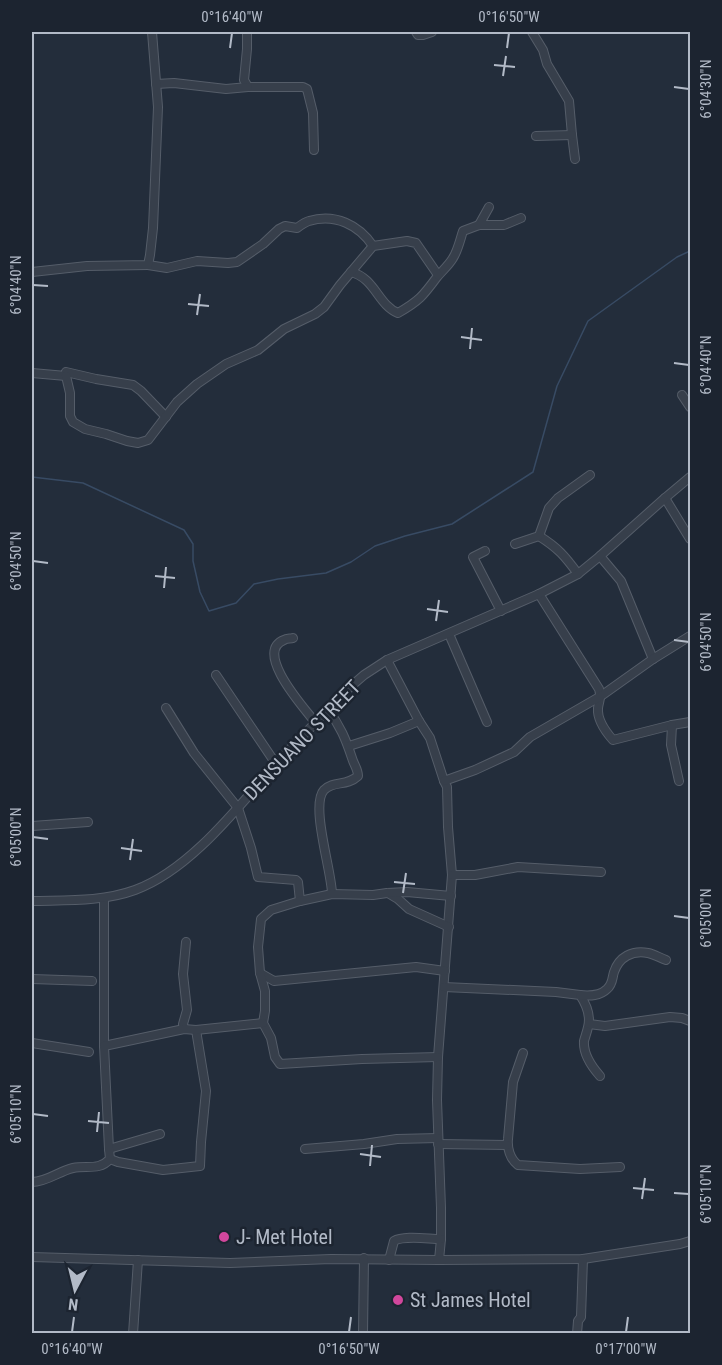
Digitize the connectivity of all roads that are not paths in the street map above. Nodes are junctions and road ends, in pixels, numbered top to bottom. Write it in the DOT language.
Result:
graph roads {
  1 [pos="152,32"];
  2 [pos="246,32"];
  3 [pos="416,32"];
  4 [pos="432,32"];
  5 [pos="532,32"];
  6 [pos="156,84"];
  7 [pos="248,87"];
  8 [pos="572,135"];
  9 [pos="536,136"];
  10 [pos="314,150"];
  11 [pos="575,159"];
  12 [pos="489,207"];
  13 [pos="521,218"];
  14 [pos="479,225"];
  15 [pos="373,246"];
  16 [pos="148,264"];
  17 [pos="32,272"];
  18 [pos="351,272"];
  19 [pos="438,275"];
  20 [pos="32,373"];
  21 [pos="66,376"];
  22 [pos="682,395"];
  23 [pos="690,407"];
  24 [pos="166,417"];
  25 [pos="590,475"];
  26 [pos="690,477"];
  27 [pos="665,498"];
  28 [pos="539,536"];
  29 [pos="690,539"];
  30 [pos="515,543"];
  31 [pos="485,551"];
  32 [pos="600,556"];
  33 [pos="578,574"];
  34 [pos="539,594"];
  35 [pos="501,611"];
  36 [pos="449,634"];
  37 [pos="690,636"];
  38 [pos="293,638"];
  39 [pos="653,659"];
  40 [pos="387,660"];
  41 [pos="216,675"];
  42 [pos="602,696"];
  43 [pos="166,708"];
  44 [pos="328,710"];
  45 [pos="315,722"];
  46 [pos="419,722"];
  47 [pos="487,722"];
  48 [pos="690,723"];
  49 [pos="672,726"];
  50 [pos="349,746"];
  51 [pos="276,764"];
  52 [pos="444,781"];
  53 [pos="680,781"];
  54 [pos="238,808"];
  55 [pos="88,822"];
  56 [pos="32,826"];
  57 [pos="601,872"];
  58 [pos="452,875"];
  59 [pos="387,892"];
  60 [pos="332,894"];
  61 [pos="451,896"];
  62 [pos="104,898"];
  63 [pos="32,901"];
  64 [pos="300,901"];
  65 [pos="449,927"];
  66 [pos="186,942"];
  67 [pos="666,960"];
  68 [pos="445,971"];
  69 [pos="260,973"];
  70 [pos="32,979"];
  71 [pos="92,981"];
  72 [pos="274,981"];
  73 [pos="444,987"];
  74 [pos="265,991"];
  75 [pos="580,995"];
  76 [pos="690,1021"];
  77 [pos="263,1023"];
  78 [pos="589,1024"];
  79 [pos="184,1029"];
  80 [pos="196,1030"];
  81 [pos="32,1043"];
  82 [pos="104,1046"];
  83 [pos="89,1053"];
  84 [pos="523,1053"];
  85 [pos="438,1057"];
  86 [pos="600,1076"];
  87 [pos="160,1134"];
  88 [pos="438,1141"];
  89 [pos="507,1145"];
  90 [pos="109,1149"];
  91 [pos="305,1149"];
  92 [pos="110,1159"];
  93 [pos="620,1167"];
  94 [pos="32,1182"];
  95 [pos="441,1239"];
  96 [pos="690,1241"];
  97 [pos="32,1257"];
  98 [pos="364,1258"];
  99 [pos="582,1259"];
  100 [pos="138,1260"];
  101 [pos="389,1260"];
  102 [pos="439,1260"];
  103 [pos="133,1334"];
  104 [pos="363,1334"];
  105 [pos="577,1334"];
  1 -- 6 [label="street"];
  2 -- 7 [label="street"];
  3 -- 4 [label="street"];
  5 -- 8 [label="street"];
  6 -- 7 [label="street"];
  6 -- 16 [label="street"];
  7 -- 10 [label="street"];
  8 -- 9 [label="street"];
  8 -- 11 [label="street"];
  12 -- 14 [label="street"];
  13 -- 14 [label="street"];
  14 -- 19 [label="street"];
  15 -- 16 [label="street"];
  15 -- 18 [label="street"];
  15 -- 19 [label="street"];
  16 -- 17 [label="street"];
  18 -- 19 [label="street"];
  18 -- 24 [label="street"];
  20 -- 21 [label="street"];
  21 -- 24 [label="street"];
  21 -- 24 [label="street"];
  22 -- 23 [label="street"];
  25 -- 28 [label="street"];
  26 -- 27 [label="street, DENSUANO STREET"];
  27 -- 29 [label="street"];
  27 -- 32 [label="street, DENSUANO STREET"];
  28 -- 30 [label="street"];
  28 -- 33 [label="street"];
  31 -- 35 [label="street"];
  32 -- 33 [label="street, DENSUANO STREET"];
  32 -- 39 [label="street"];
  33 -- 34 [label="street, DENSUANO STREET"];
  34 -- 35 [label="street, DENSUANO STREET"];
  34 -- 42 [label="street"];
  35 -- 36 [label="street, DENSUANO STREET"];
  36 -- 40 [label="street, DENSUANO STREET"];
  36 -- 47 [label="street"];
  37 -- 39 [label="street"];
  38 -- 45 [label="street"];
  39 -- 42 [label="street"];
  40 -- 44 [label="street, DENSUANO STREET"];
  40 -- 46 [label="street"];
  41 -- 51 [label="street"];
  42 -- 49 [label="street"];
  42 -- 52 [label="street"];
  43 -- 54 [label="street"];
  44 -- 45 [label="street, DENSUANO STREET"];
  44 -- 50 [label="street"];
  45 -- 51 [label="street, DENSUANO STREET"];
  46 -- 50 [label="street"];
  46 -- 52 [label="street"];
  48 -- 49 [label="street"];
  49 -- 53 [label="street"];
  50 -- 60 [label="street"];
  51 -- 54 [label="street, DENSUANO STREET"];
  52 -- 58 [label="street"];
  54 -- 62 [label="street, DENSUANO STREET"];
  54 -- 64 [label="street"];
  55 -- 56 [label="street"];
  57 -- 58 [label="street"];
  58 -- 61 [label="street"];
  59 -- 60 [label="street"];
  59 -- 61 [label="street"];
  59 -- 65 [label="street"];
  60 -- 64 [label="street"];
  61 -- 65 [label="street"];
  62 -- 63 [label="street, DENSUANO STREET"];
  62 -- 82 [label="street"];
  64 -- 69 [label="street"];
  65 -- 68 [label="street"];
  66 -- 79 [label="street"];
  67 -- 75 [label="street"];
  68 -- 72 [label="street"];
  68 -- 73 [label="street"];
  69 -- 72 [label="street"];
  69 -- 74 [label="street"];
  70 -- 71 [label="street"];
  72 -- 74 [label="street"];
  73 -- 75 [label="street"];
  73 -- 85 [label="street"];
  74 -- 77 [label="street"];
  75 -- 78 [label="street"];
  76 -- 78 [label="street"];
  77 -- 80 [label="street"];
  77 -- 85 [label="street"];
  78 -- 86 [label="street"];
  79 -- 80 [label="street"];
  79 -- 82 [label="street"];
  80 -- 92 [label="street"];
  81 -- 83 [label="street"];
  82 -- 90 [label="street"];
  84 -- 89 [label="street"];
  85 -- 88 [label="street"];
  87 -- 90 [label="street"];
  88 -- 89 [label="street"];
  88 -- 91 [label="street"];
  88 -- 95 [label="street"];
  89 -- 93 [label="street"];
  90 -- 92 [label="street"];
  92 -- 94 [label="street"];
  95 -- 101 [label="street"];
  95 -- 102 [label="street"];
  96 -- 99 [label="street"];
  97 -- 100 [label="street"];
  98 -- 100 [label="street"];
  98 -- 101 [label="street"];
  98 -- 104 [label="street"];
  99 -- 102 [label="street"];
  99 -- 105 [label="street"];
  100 -- 103 [label="street"];
  101 -- 102 [label="street"];
}
